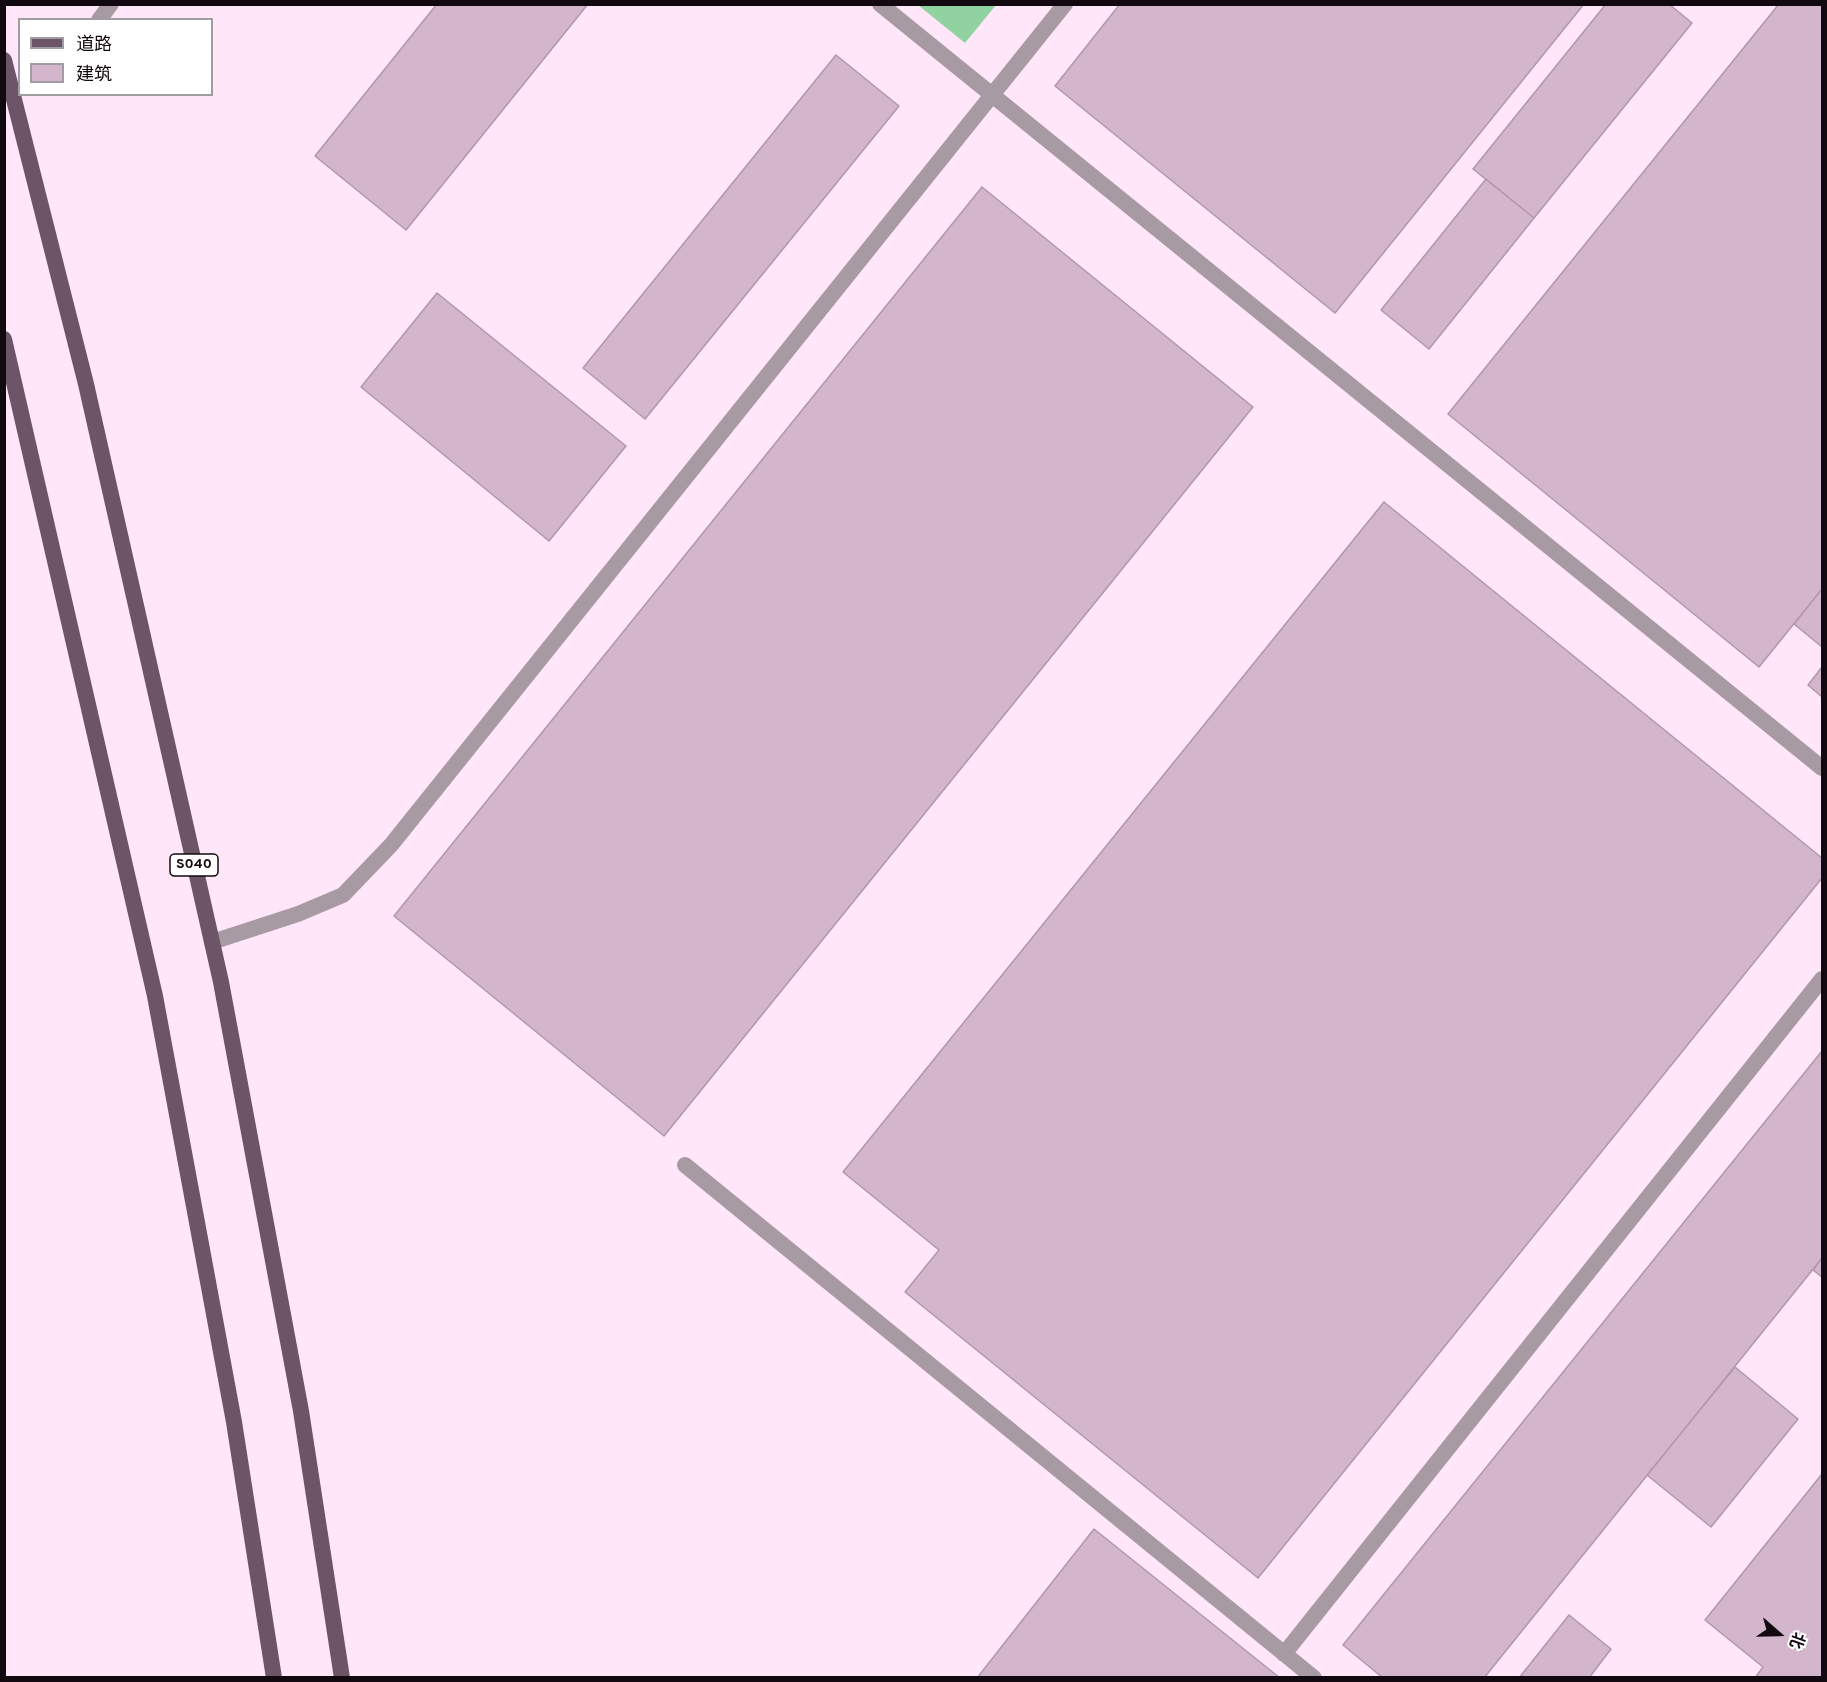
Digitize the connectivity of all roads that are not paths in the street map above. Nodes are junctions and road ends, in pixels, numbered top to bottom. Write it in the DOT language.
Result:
graph roads {
  1 [pos="111,4"];
  2 [pos="880,4"];
  3 [pos="1065,4"];
  4 [pos="100,18"];
  5 [pos="4,60"];
  6 [pos="12,89"];
  7 [pos="992,95"];
  8 [pos="4,339"];
  9 [pos="1822,768"];
  10 [pos="212,942"];
  11 [pos="1822,980"];
  12 [pos="685,1165"];
  13 [pos="1284,1654"];
  14 [pos="274,1677"];
  15 [pos="342,1677"];
  16 [pos="1314,1677"];
  1 -- 4 [label="street"];
  2 -- 7 [label="street"];
  3 -- 7 [label="street"];
  5 -- 6 [label="main road, S040"];
  6 -- 10 [label="main road, S040"];
  7 -- 9 [label="street"];
  7 -- 10 [label="street"];
  8 -- 14 [label="main road"];
  10 -- 15 [label="main road, S040"];
  11 -- 13 [label="street"];
  12 -- 13 [label="street"];
  13 -- 16 [label="street"];
}
